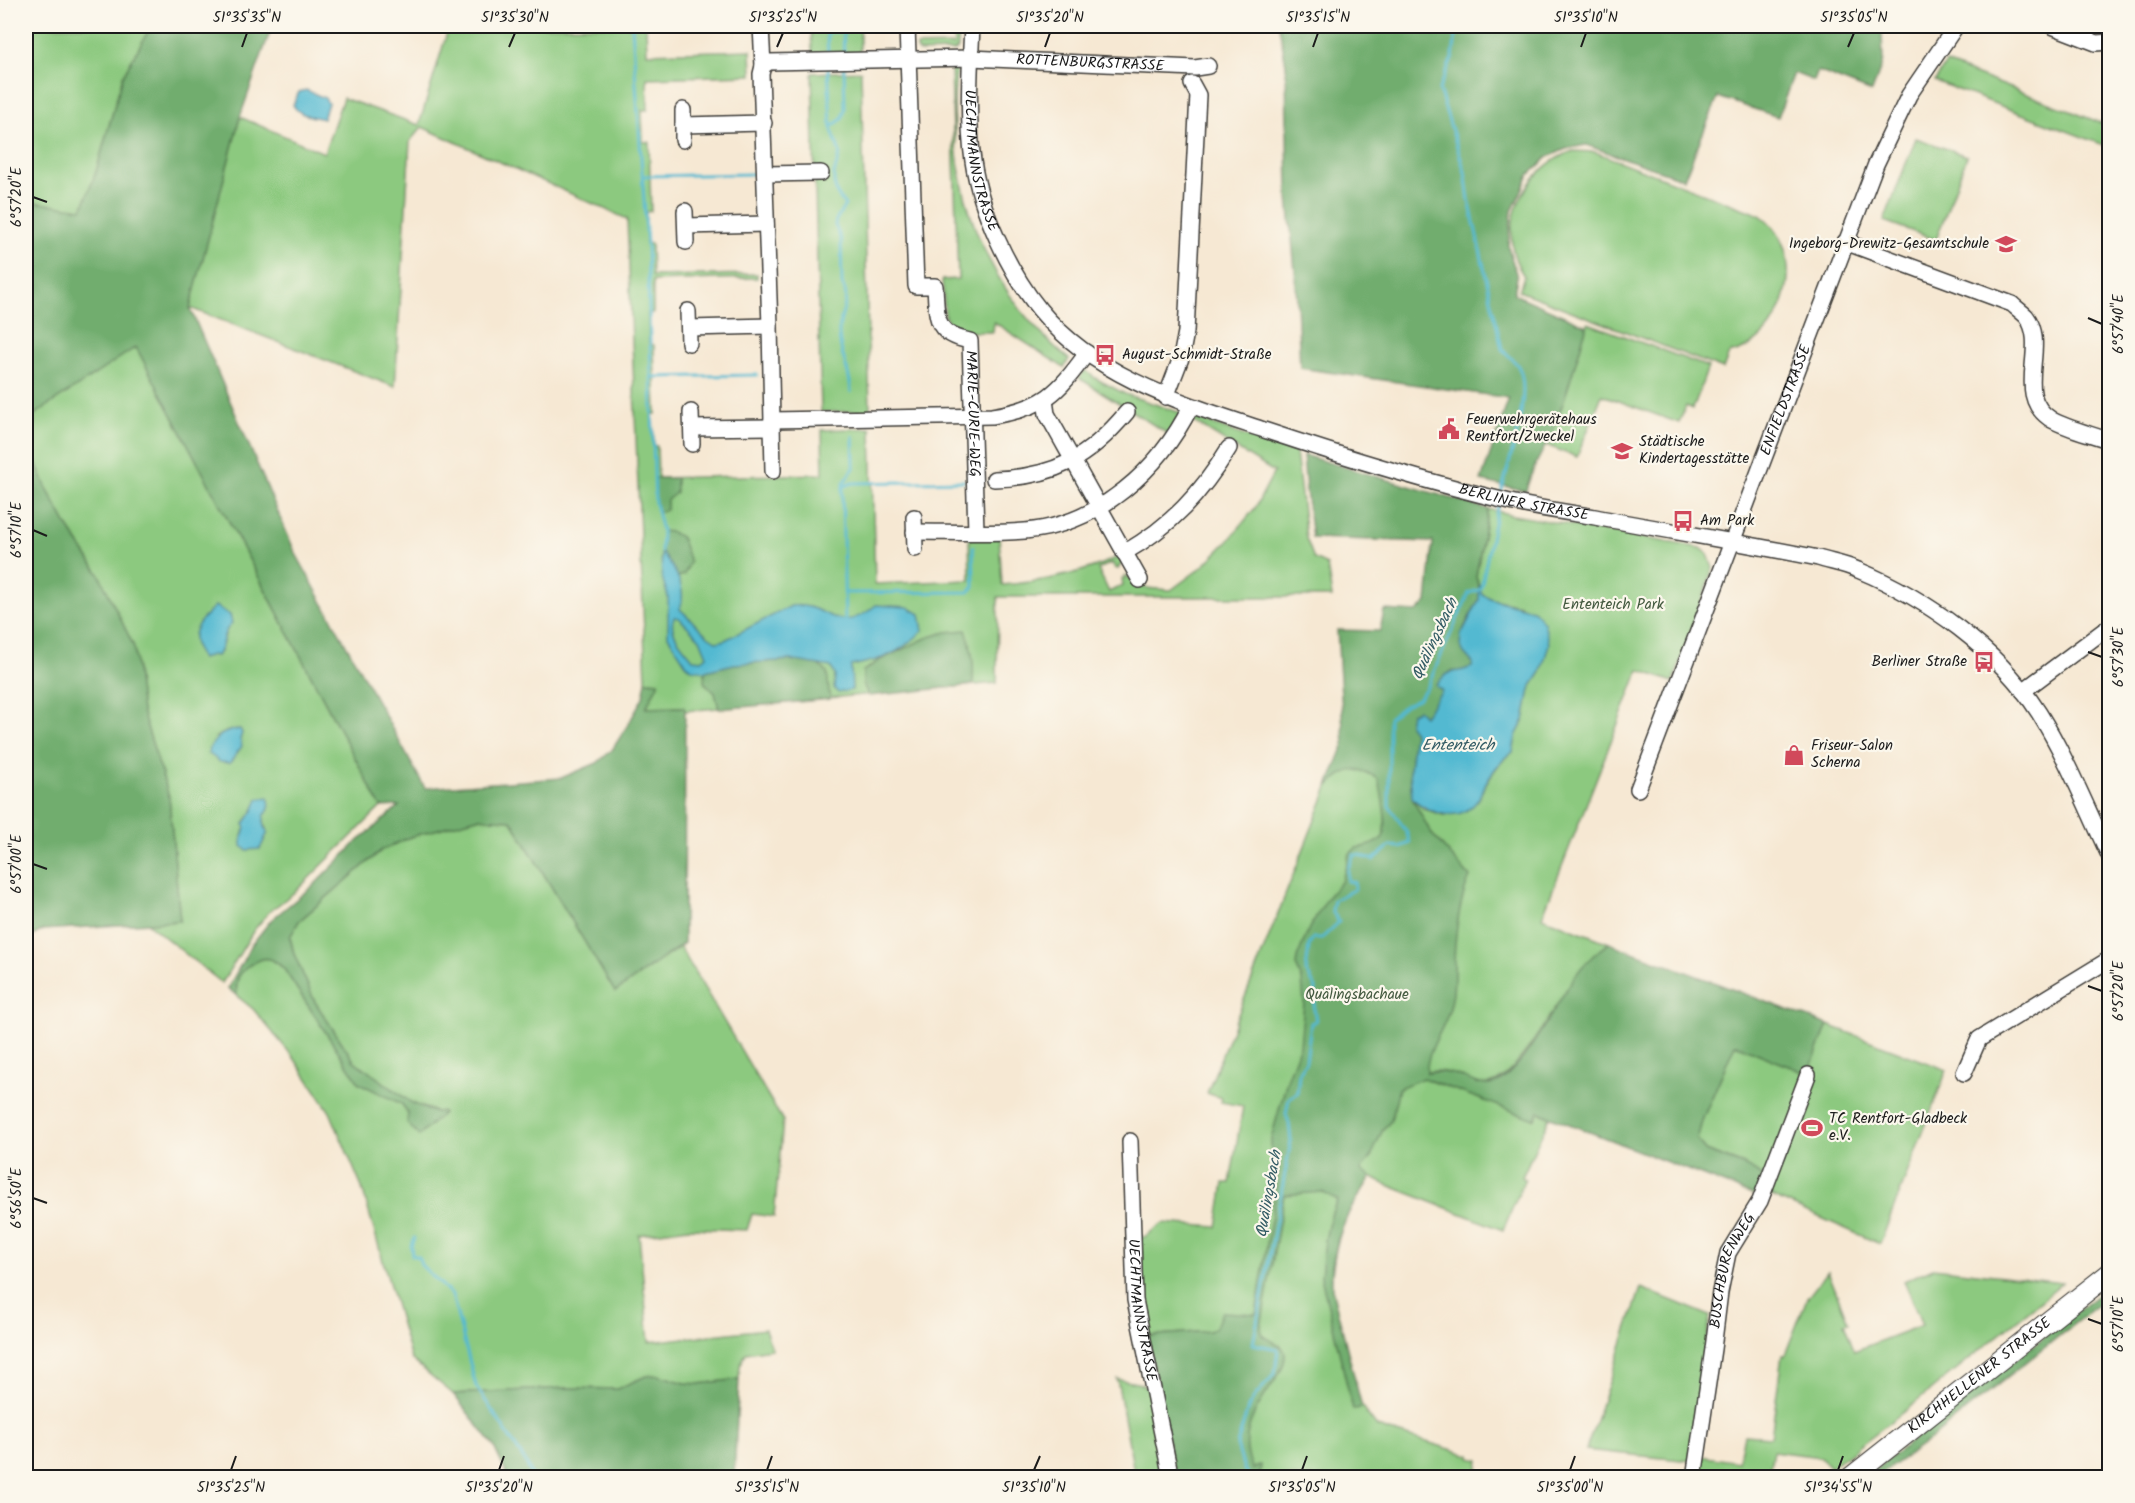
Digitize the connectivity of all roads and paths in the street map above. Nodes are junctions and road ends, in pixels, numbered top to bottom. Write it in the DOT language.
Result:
graph roads {
  1 [pos="761,26"];
  2 [pos="907,26"];
  3 [pos="972,26"];
  4 [pos="1956,26"];
  5 [pos="2052,26"];
  6 [pos="2109,42"];
  7 [pos="970,58"];
  8 [pos="908,59"];
  9 [pos="763,66"];
  10 [pos="1208,66"];
  11 [pos="1192,84"];
  12 [pos="764,123"];
  13 [pos="683,141"];
  14 [pos="821,173"];
  15 [pos="765,174"];
  16 [pos="685,211"];
  17 [pos="766,224"];
  18 [pos="1845,242"];
  19 [pos="1024,288"];
  20 [pos="688,312"];
  21 [pos="770,326"];
  22 [pos="1087,353"];
  23 [pos="1166,397"];
  24 [pos="1045,400"];
  25 [pos="1191,406"];
  26 [pos="692,412"];
  27 [pos="1127,412"];
  28 [pos="973,416"];
  29 [pos="772,424"];
  30 [pos="2109,441"];
  31 [pos="1229,448"];
  32 [pos="1073,461"];
  33 [pos="773,471"];
  34 [pos="994,479"];
  35 [pos="1100,506"];
  36 [pos="976,531"];
  37 [pos="1732,541"];
  38 [pos="915,549"];
  39 [pos="1124,553"];
  40 [pos="1140,580"];
  41 [pos="2109,626"];
  42 [pos="2023,692"];
  43 [pos="1638,789"];
  44 [pos="2109,857"];
  45 [pos="2109,959"];
  46 [pos="1964,1072"];
  47 [pos="1808,1075"];
  48 [pos="1130,1141"];
  49 [pos="2109,1273"];
  50 [pos="1171,1478"];
  51 [pos="1694,1478"];
  52 [pos="1850,1478"];
  1 -- 9 [label="street"];
  2 -- 8 [label="street"];
  3 -- 7 [label="street, UECHTMANNSTRASSE"];
  4 -- 18 [label="street, ENFIELDSTRASSE"];
  5 -- 6 [label="street"];
  7 -- 8 [label="street, ROTTENBURGSTRASSE"];
  7 -- 10 [label="street, ROTTENBURGSTRASSE"];
  7 -- 19 [label="street, UECHTMANNSTRASSE"];
  8 -- 9 [label="street, ROTTENBURGSTRASSE"];
  8 -- 28 [label="street, MARIE-CURIE-WEG"];
  9 -- 12 [label="street"];
  11 -- 23 [label="street"];
  12 -- 13 [label="street"];
  12 -- 15 [label="street"];
  14 -- 15 [label="street"];
  15 -- 17 [label="street"];
  16 -- 17 [label="street"];
  17 -- 21 [label="street"];
  18 -- 30 [label="street"];
  18 -- 37 [label="street, ENFIELDSTRASSE"];
  19 -- 22 [label="street, BERLINER STRASSE"];
  20 -- 21 [label="street"];
  21 -- 29 [label="street"];
  22 -- 23 [label="street, BERLINER STRASSE"];
  22 -- 24 [label="street"];
  23 -- 25 [label="street, BERLINER STRASSE"];
  24 -- 28 [label="street"];
  24 -- 32 [label="street"];
  25 -- 35 [label="street"];
  25 -- 37 [label="street, BERLINER STRASSE"];
  26 -- 29 [label="street"];
  27 -- 32 [label="street"];
  28 -- 29 [label="street"];
  28 -- 36 [label="street, MARIE-CURIE-WEG"];
  29 -- 33 [label="street"];
  31 -- 39 [label="street"];
  32 -- 34 [label="street"];
  32 -- 35 [label="street"];
  35 -- 36 [label="street"];
  35 -- 39 [label="street"];
  36 -- 38 [label="street"];
  37 -- 42 [label="street, BERLINER STRASSE"];
  37 -- 43 [label="street, ENFIELDSTRASSE"];
  39 -- 40 [label="street"];
  41 -- 42 [label="street"];
  42 -- 44 [label="street, BERLINER STRASSE"];
  45 -- 46 [label="street"];
  47 -- 51 [label="street, BUSCHBURENWEG"];
  48 -- 50 [label="street, UECHTMANNSTRASSE"];
  49 -- 52 [label="main road, KIRCHHELLENER STRASSE"];
}
